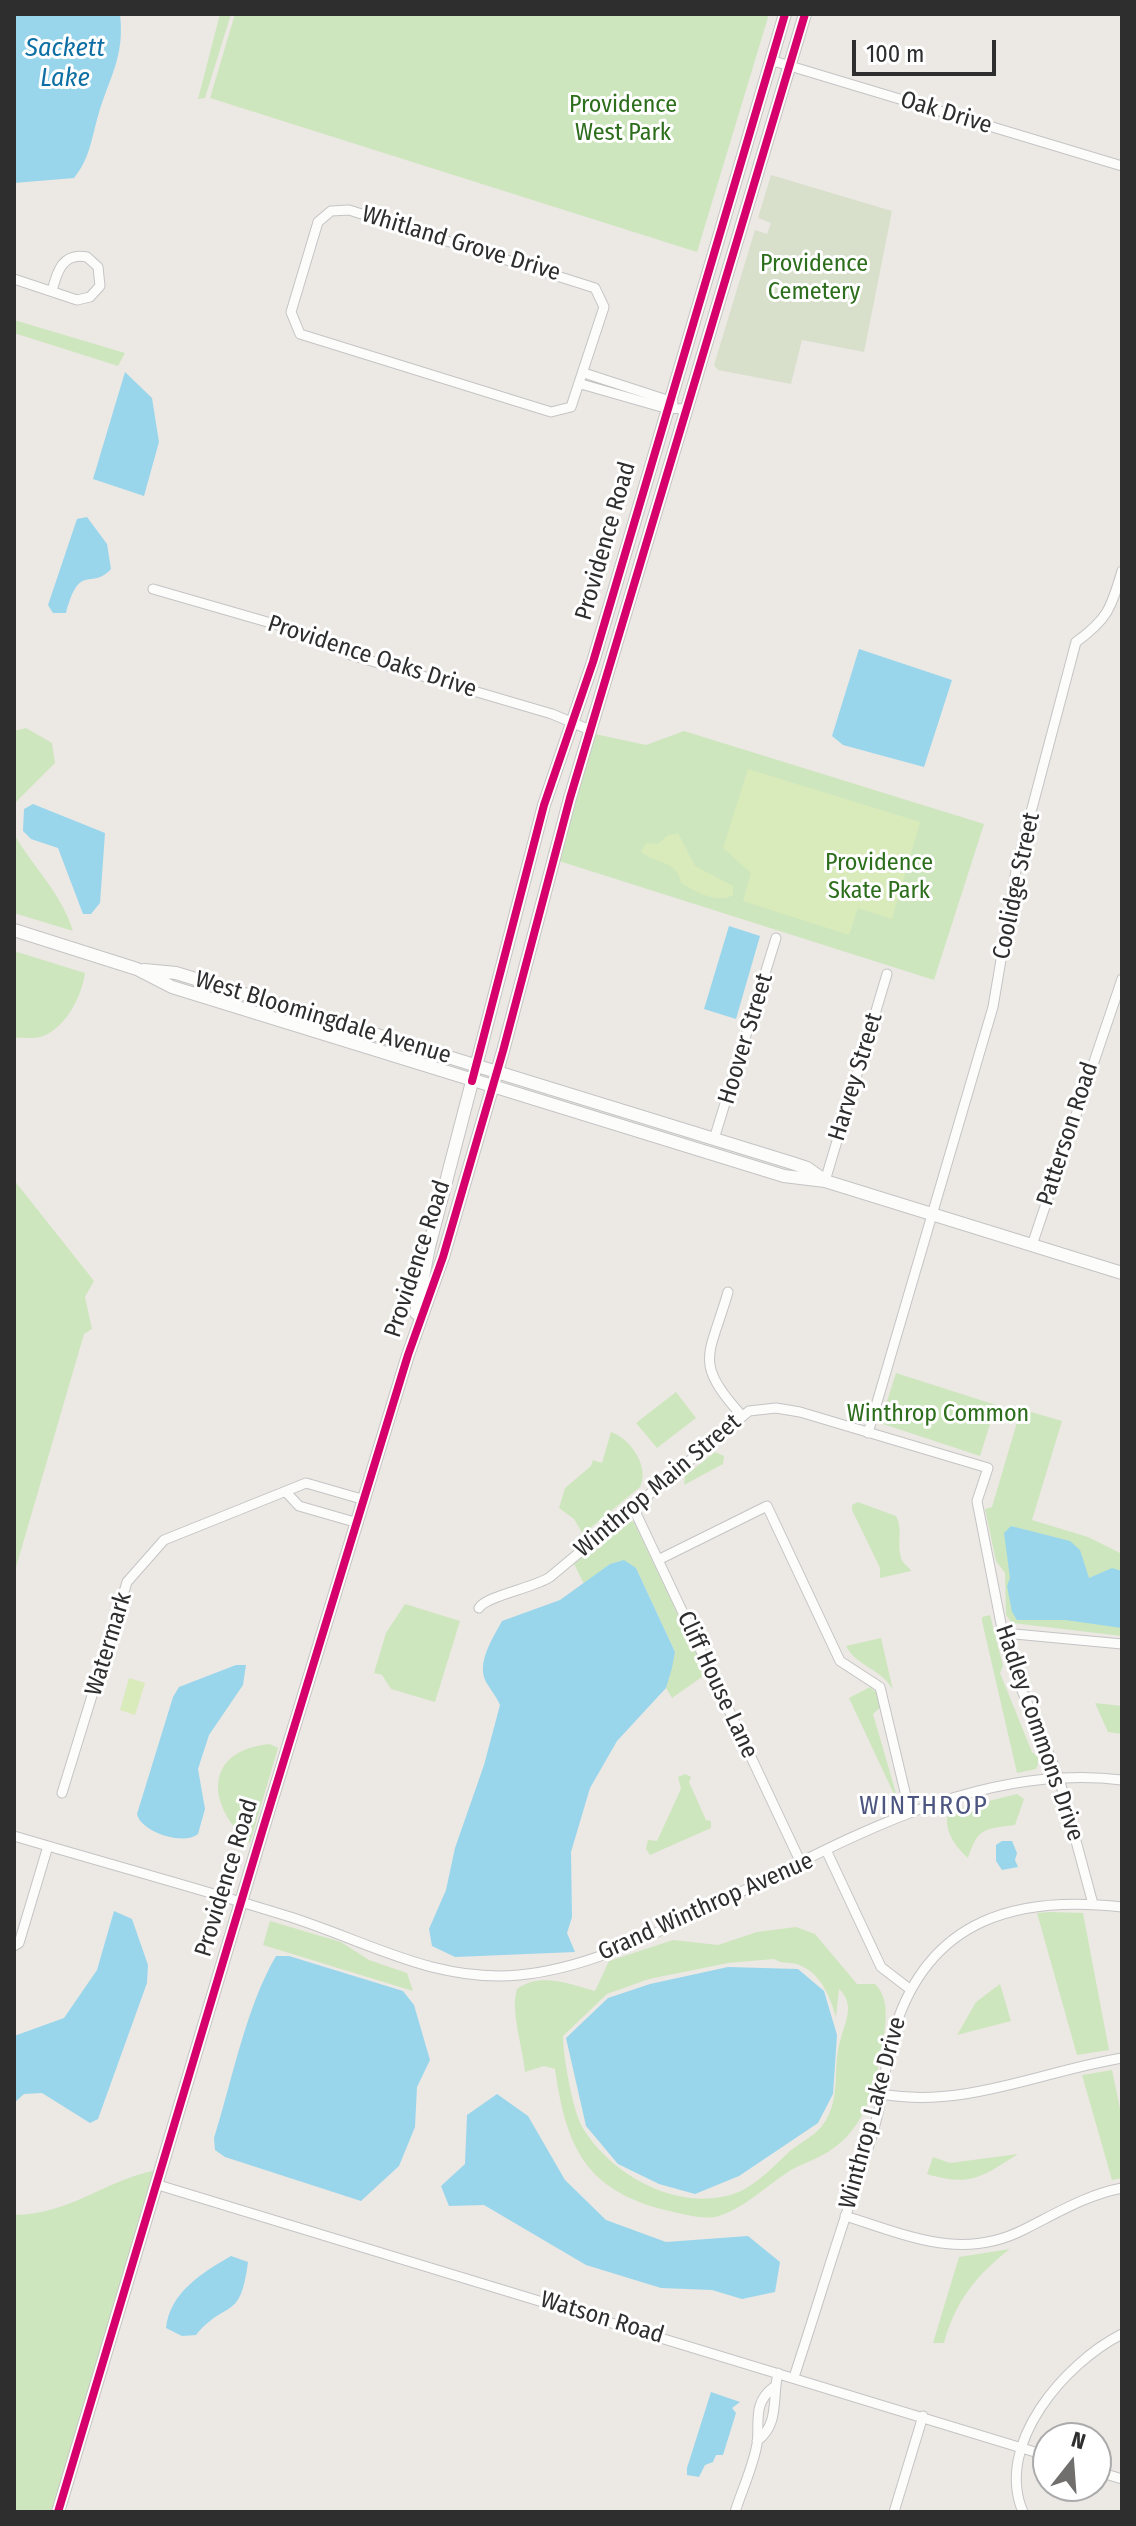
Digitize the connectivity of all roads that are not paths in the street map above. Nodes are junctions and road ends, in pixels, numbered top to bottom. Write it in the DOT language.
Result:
graph roads {
  1 [pos="785,14"];
  2 [pos="805,14"];
  3 [pos="770,60"];
  4 [pos="790,66"];
  5 [pos="1122,166"];
  6 [pos="14,279"];
  7 [pos="52,291"];
  8 [pos="584,373"];
  9 [pos="581,384"];
  10 [pos="667,404"];
  11 [pos="687,409"];
  12 [pos="1122,571"];
  13 [pos="153,589"];
  14 [pos="571,723"];
  15 [pos="590,730"];
  16 [pos="14,930"];
  17 [pos="776,938"];
  18 [pos="137,969"];
  19 [pos="887,974"];
  20 [pos="1122,979"];
  21 [pos="476,1065"];
  22 [pos="497,1072"];
  23 [pos="472,1081"];
  24 [pos="491,1087"];
  25 [pos="714,1139"];
  26 [pos="717,1156"];
  27 [pos="792,1163"];
  28 [pos="825,1181"];
  29 [pos="932,1214"];
  30 [pos="1032,1245"];
  31 [pos="1122,1273"];
  32 [pos="728,1292"];
  33 [pos="408,1355"];
  34 [pos="742,1416"];
  35 [pos="868,1433"];
  36 [pos="988,1468"];
  37 [pos="286,1492"];
  38 [pos="365,1500"];
  39 [pos="633,1507"];
  40 [pos="358,1523"];
  41 [pos="658,1560"];
  42 [pos="479,1608"];
  43 [pos="1004,1633"];
  44 [pos="1122,1644"];
  45 [pos="1059,1778"];
  46 [pos="1122,1780"];
  47 [pos="62,1793"];
  48 [pos="910,1813"];
  49 [pos="14,1836"];
  50 [pos="48,1846"];
  51 [pos="827,1852"];
  52 [pos="801,1863"];
  53 [pos="241,1903"];
  54 [pos="1093,1904"];
  55 [pos="1122,1907"];
  56 [pos="14,1946"];
  57 [pos="911,1990"];
  58 [pos="1122,2058"];
  59 [pos="882,2094"];
  60 [pos="155,2184"];
  61 [pos="1122,2188"];
  62 [pos="845,2216"];
  63 [pos="1122,2334"];
  64 [pos="778,2373"];
  65 [pos="794,2377"];
  66 [pos="923,2416"];
  67 [pos="1024,2448"];
  68 [pos="1032,2451"];
  69 [pos="58,2512"];
  70 [pos="735,2512"];
  71 [pos="894,2512"];
  72 [pos="1023,2512"];
  1 -- 3 [label="main road, Providence Road"];
  2 -- 4 [label="main road, Providence Road"];
  3 -- 4 [label="street, Oak Drive"];
  3 -- 10 [label="main road, Providence Road"];
  4 -- 5 [label="street, Oak Drive"];
  4 -- 11 [label="main road, Providence Road"];
  6 -- 7 [label="street"];
  7 -- 7 [label="street"];
  8 -- 9 [label="street, Whitland Grove Drive"];
  8 -- 9 [label="street, Whitland Grove Drive"];
  8 -- 10 [label="street"];
  9 -- 10 [label="street"];
  10 -- 11 [label="street"];
  10 -- 14 [label="main road, Providence Road"];
  11 -- 15 [label="main road, Providence Road"];
  12 -- 29 [label="street, Coolidge Street"];
  13 -- 14 [label="street, Providence Oaks Drive"];
  14 -- 15 [label="street, Providence Oaks Drive"];
  14 -- 21 [label="main road, Providence Road"];
  15 -- 22 [label="main road, Providence Road"];
  16 -- 18 [label="main road, West Bloomingdale Avenue"];
  17 -- 25 [label="street, Hoover Street"];
  18 -- 21 [label="main road, West Bloomingdale Avenue"];
  18 -- 23 [label="main road, West Bloomingdale Avenue"];
  19 -- 28 [label="street, Harvey Street"];
  20 -- 30 [label="street, Patterson Road"];
  21 -- 22 [label="main road, West Bloomingdale Avenue"];
  21 -- 23 [label="main road, Providence Road"];
  22 -- 24 [label="main road, Providence Road"];
  22 -- 25 [label="main road, West Bloomingdale Avenue"];
  23 -- 24 [label="main road, West Bloomingdale Avenue"];
  23 -- 33 [label="main road, Providence Road"];
  24 -- 26 [label="main road, West Bloomingdale Avenue"];
  24 -- 33 [label="main road, Providence Road"];
  25 -- 27 [label="main road, West Bloomingdale Avenue"];
  26 -- 27 [label="main road"];
  26 -- 28 [label="main road, West Bloomingdale Avenue"];
  27 -- 28 [label="main road, West Bloomingdale Avenue"];
  28 -- 29 [label="main road, West Bloomingdale Avenue"];
  29 -- 30 [label="main road, West Bloomingdale Avenue"];
  29 -- 35 [label="street, Coolidge Street"];
  30 -- 31 [label="main road, West Bloomingdale Avenue"];
  32 -- 34 [label="street"];
  33 -- 38 [label="main road, Providence Road"];
  34 -- 35 [label="street, Winthrop Main Street"];
  34 -- 39 [label="street, Winthrop Main Street"];
  35 -- 36 [label="street, Winthrop Main Street"];
  36 -- 43 [label="street, Hadley Commons Drive"];
  37 -- 38 [label="street, Watermark"];
  37 -- 40 [label="street"];
  37 -- 47 [label="street, Watermark"];
  38 -- 40 [label="main road, Providence Road"];
  39 -- 41 [label="street, Cliff House Lane"];
  39 -- 42 [label="street, Winthrop Main Street"];
  40 -- 53 [label="main road, Providence Road"];
  41 -- 48 [label="street"];
  41 -- 52 [label="street, Cliff House Lane"];
  43 -- 44 [label="street"];
  43 -- 45 [label="street, Hadley Commons Drive"];
  45 -- 46 [label="street, Grand Winthrop Avenue"];
  45 -- 48 [label="street, Grand Winthrop Avenue"];
  45 -- 54 [label="street, Hadley Commons Drive"];
  48 -- 51 [label="street, Grand Winthrop Avenue"];
  49 -- 50 [label="street, Grand Winthrop Avenue"];
  50 -- 53 [label="street, Grand Winthrop Avenue"];
  50 -- 56 [label="street"];
  51 -- 52 [label="street, Grand Winthrop Avenue"];
  51 -- 57 [label="street"];
  52 -- 53 [label="street, Grand Winthrop Avenue"];
  53 -- 60 [label="main road, Providence Road"];
  54 -- 55 [label="street, Winthrop Lake Drive"];
  54 -- 57 [label="street, Winthrop Lake Drive"];
  57 -- 59 [label="street, Winthrop Lake Drive"];
  58 -- 59 [label="street"];
  59 -- 62 [label="street, Winthrop Lake Drive"];
  60 -- 65 [label="street, Watson Road"];
  60 -- 69 [label="main road, Providence Road"];
  61 -- 62 [label="street"];
  62 -- 65 [label="street, Winthrop Lake Drive"];
  63 -- 67 [label="street"];
  64 -- 70 [label="street"];
  65 -- 66 [label="street, Watson Road"];
  66 -- 67 [label="street, Watson Road"];
  66 -- 71 [label="street"];
  67 -- 68 [label="street, Watson Road"];
  67 -- 72 [label="street"];
}
